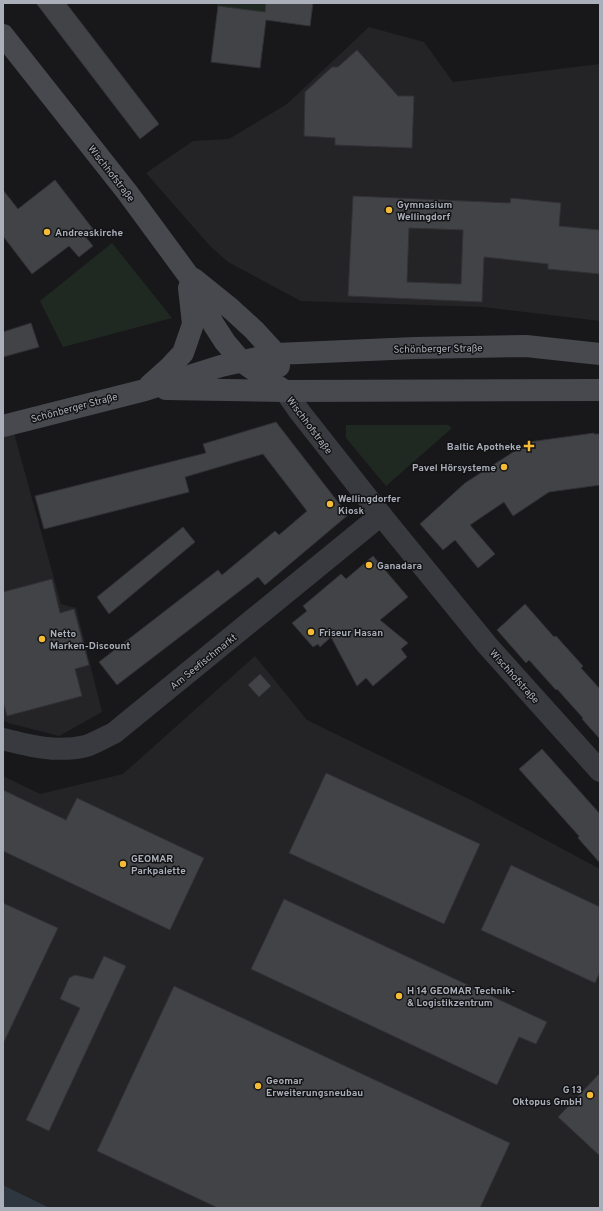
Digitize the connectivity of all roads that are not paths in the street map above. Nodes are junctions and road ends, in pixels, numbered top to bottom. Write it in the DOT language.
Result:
graph roads {
  1 [pos="3,35"];
  2 [pos="188,275"];
  3 [pos="276,354"];
  4 [pos="600,354"];
  5 [pos="242,362"];
  6 [pos="145,390"];
  7 [pos="600,390"];
  8 [pos="285,391"];
  9 [pos="3,426"];
  10 [pos="381,515"];
  11 [pos="3,740"];
  12 [pos="600,771"];
  1 -- 2 [label="main road, Wischhofstraße"];
  2 -- 3 [label="main road"];
  2 -- 5 [label="main road, Wischhofstraße"];
  2 -- 6 [label="main road, Schönberger Straße"];
  3 -- 4 [label="main road, Schönberger Straße"];
  3 -- 5 [label="main road, Schönberger Straße"];
  3 -- 8 [label="main road"];
  5 -- 6 [label="main road, Schönberger Straße"];
  5 -- 8 [label="main road, Wischhofstraße"];
  6 -- 8 [label="main road, Schönberger Straße"];
  6 -- 9 [label="main road, Schönberger Straße"];
  7 -- 8 [label="main road, Schönberger Straße"];
  8 -- 10 [label="street, Wischhofstraße"];
  10 -- 11 [label="street, Am Seefischmarkt"];
  10 -- 12 [label="street, Wischhofstraße"];
}
